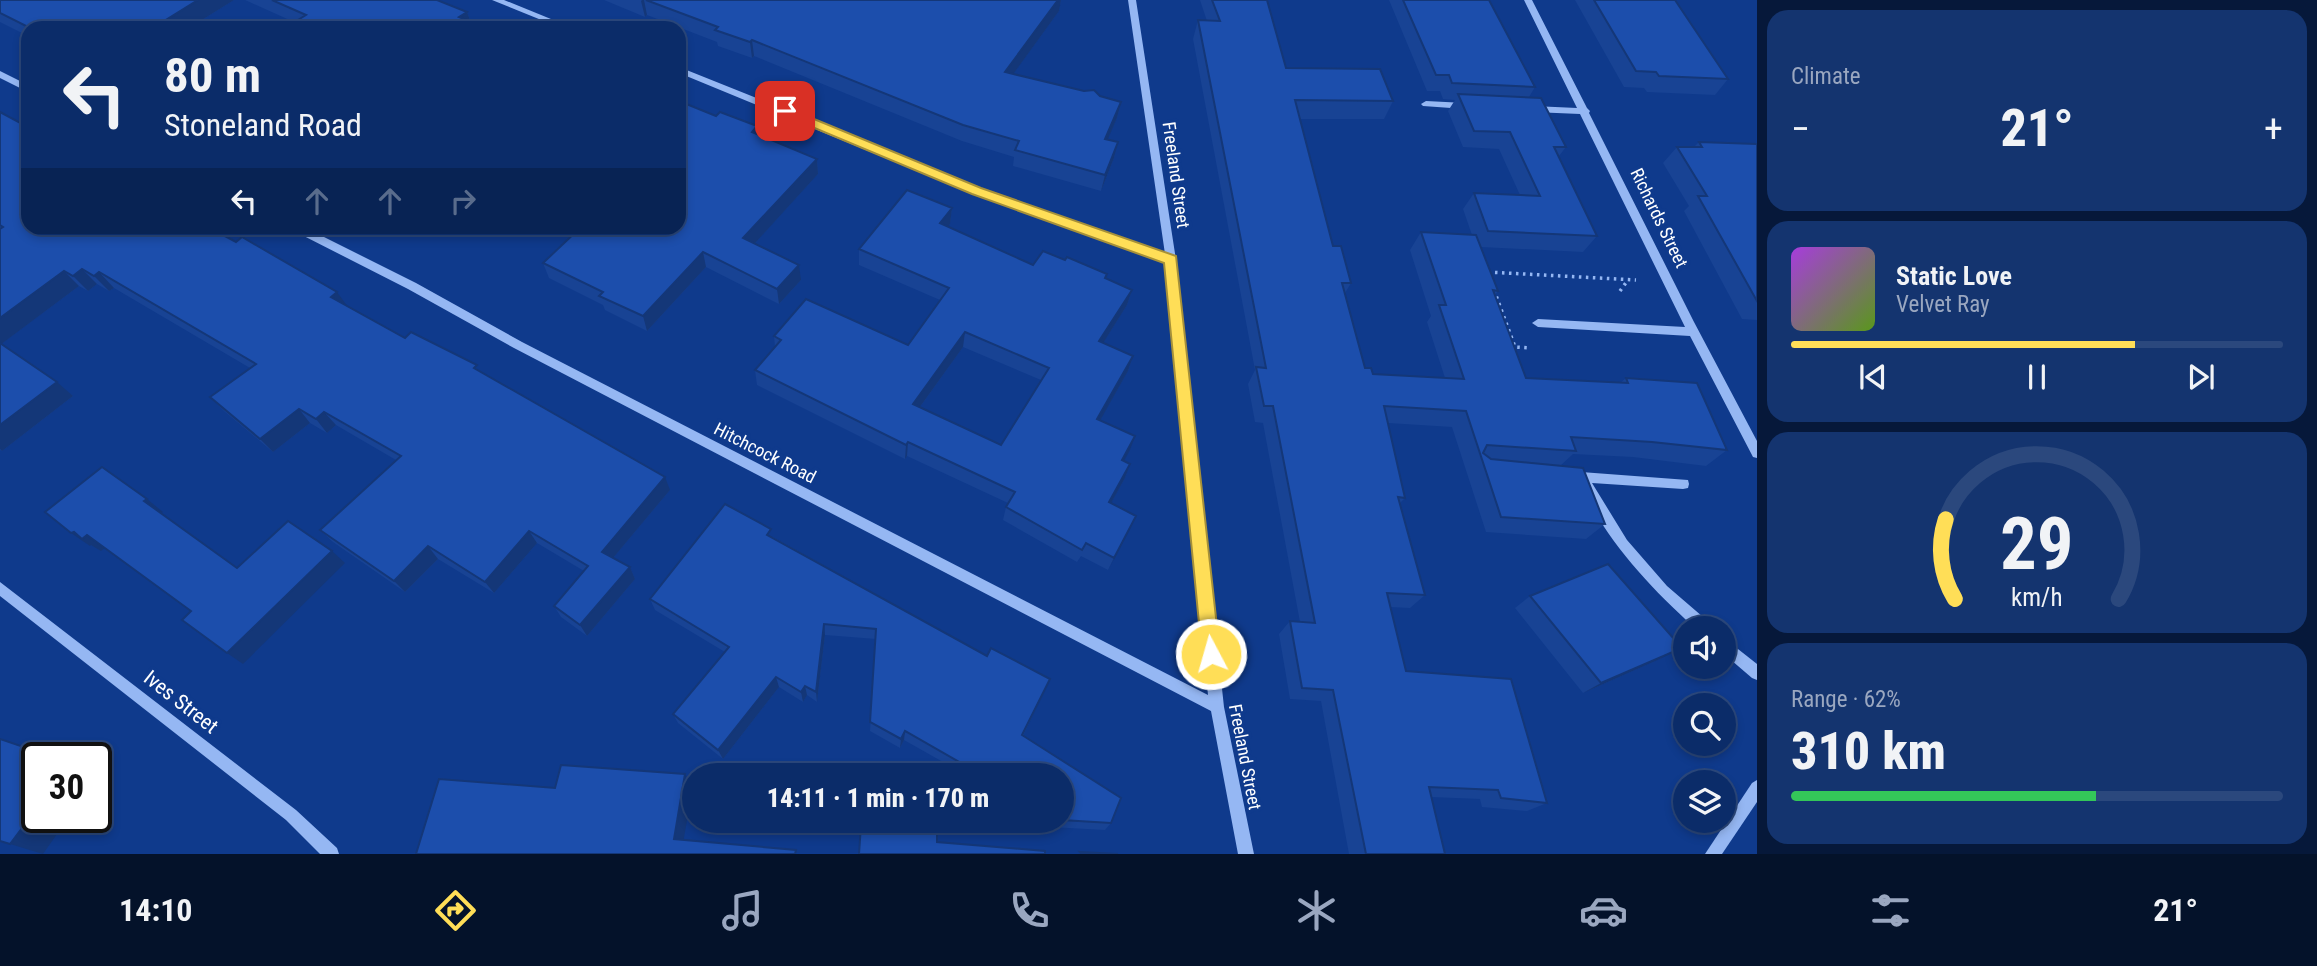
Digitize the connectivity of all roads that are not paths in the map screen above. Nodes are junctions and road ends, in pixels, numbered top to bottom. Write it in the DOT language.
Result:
graph roads {
  1 [pos="496,0"];
  2 [pos="1132,0"];
  3 [pos="1528,0"];
  4 [pos="551,21"];
  5 [pos="686,73"];
  6 [pos="0,74"];
  7 [pos="21,85"];
  8 [pos="1426,104"];
  9 [pos="1479,106"];
  10 [pos="1519,108"];
  11 [pos="1585,111"];
  12 [pos="312,235"];
  13 [pos="1171,260"];
  14 [pos="1538,323"];
  15 [pos="1694,332"];
  16 [pos="1757,453"];
  17 [pos="1683,484"];
  18 [pos="0,588"];
  19 [pos="1691,616"];
  20 [pos="1736,655"];
  21 [pos="1757,673"];
  22 [pos="1217,707"];
  23 [pos="1757,788"];
  24 [pos="331,854"];
  25 [pos="1246,854"];
  26 [pos="1713,854"];
  1 -- 4 [label="street"];
  2 -- 13 [label="street, Freeland Street"];
  3 -- 11 [label="street, Richards Street"];
  5 -- 13 [label="street"];
  6 -- 7 [label="street"];
  8 -- 9 [label="street"];
  10 -- 11 [label="street"];
  11 -- 15 [label="street, Richards Street"];
  12 -- 22 [label="street, Hitchcock Road"];
  13 -- 22 [label="street, Freeland Street"];
  14 -- 15 [label="street"];
  15 -- 16 [label="street, Richards Street"];
  17 -- 19 [label="street"];
  18 -- 24 [label="street, Ives Street"];
  20 -- 21 [label="lane"];
  22 -- 25 [label="street, Freeland Street"];
  23 -- 26 [label="street"];
}
